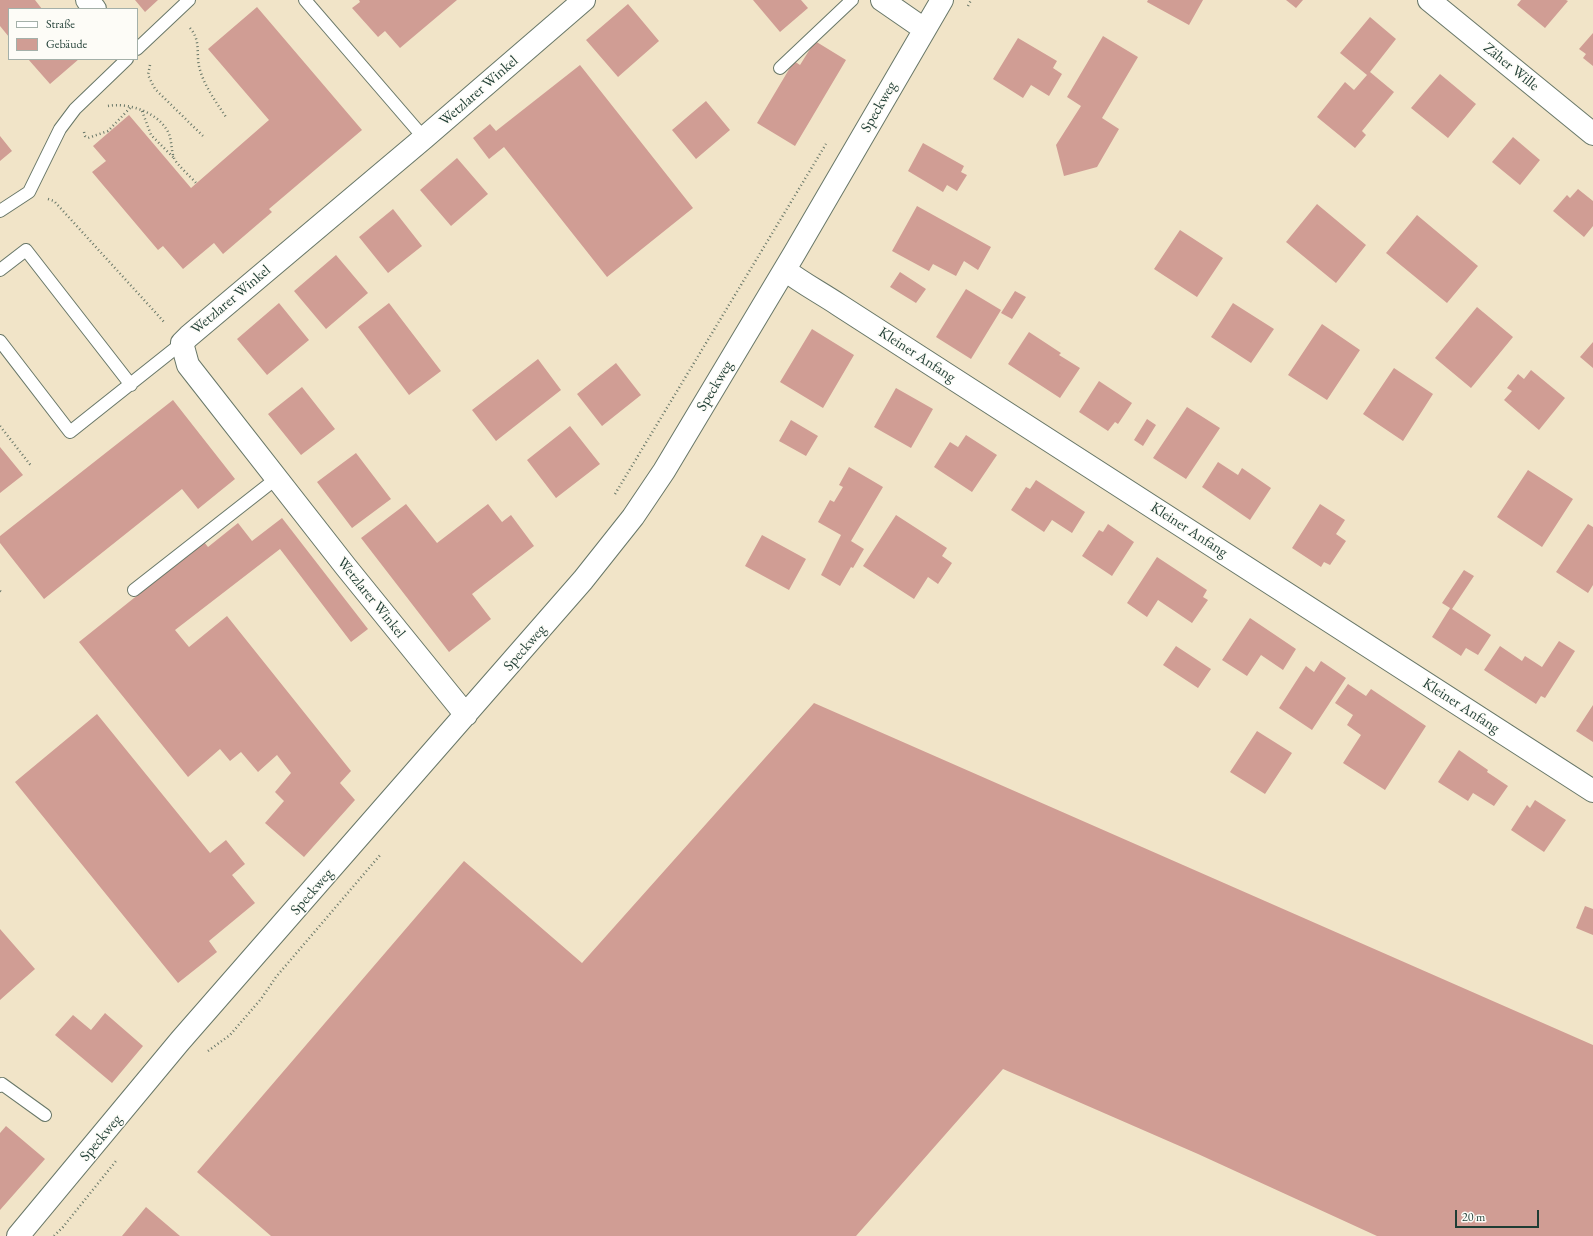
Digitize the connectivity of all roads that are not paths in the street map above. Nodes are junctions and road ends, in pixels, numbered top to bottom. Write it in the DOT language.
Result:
graph roads {
  1 [pos="87,0"];
  2 [pos="189,0"];
  3 [pos="305,0"];
  4 [pos="584,0"];
  5 [pos="852,0"];
  6 [pos="882,0"];
  7 [pos="942,0"];
  8 [pos="1429,0"];
  9 [pos="94,8"];
  10 [pos="924,29"];
  11 [pos="138,48"];
  12 [pos="126,60"];
  13 [pos="780,68"];
  14 [pos="1593,134"];
  15 [pos="424,138"];
  16 [pos="0,211"];
  17 [pos="0,270"];
  18 [pos="785,270"];
  19 [pos="0,341"];
  20 [pos="182,343"];
  21 [pos="131,385"];
  22 [pos="277,478"];
  23 [pos="134,590"];
  24 [pos="466,716"];
  25 [pos="1593,791"];
  26 [pos="0,1086"];
  27 [pos="45,1115"];
  28 [pos="20,1235"];
  1 -- 9 [label="street"];
  2 -- 11 [label="lane"];
  3 -- 15 [label="lane"];
  4 -- 15 [label="street, Wetzlarer Winkel"];
  5 -- 13 [label="lane"];
  6 -- 10 [label="street"];
  7 -- 10 [label="street, Speckweg"];
  8 -- 14 [label="street, Zäher Wille"];
  10 -- 18 [label="street, Speckweg"];
  12 -- 16 [label="lane"];
  15 -- 20 [label="street, Wetzlarer Winkel"];
  17 -- 21 [label="lane"];
  18 -- 24 [label="street, Speckweg"];
  18 -- 25 [label="street, Kleiner Anfang"];
  19 -- 21 [label="lane"];
  20 -- 21 [label="lane"];
  20 -- 22 [label="street, Wetzlarer Winkel"];
  22 -- 23 [label="lane"];
  22 -- 24 [label="street, Wetzlarer Winkel"];
  24 -- 28 [label="street, Speckweg"];
  26 -- 27 [label="lane"];
}
